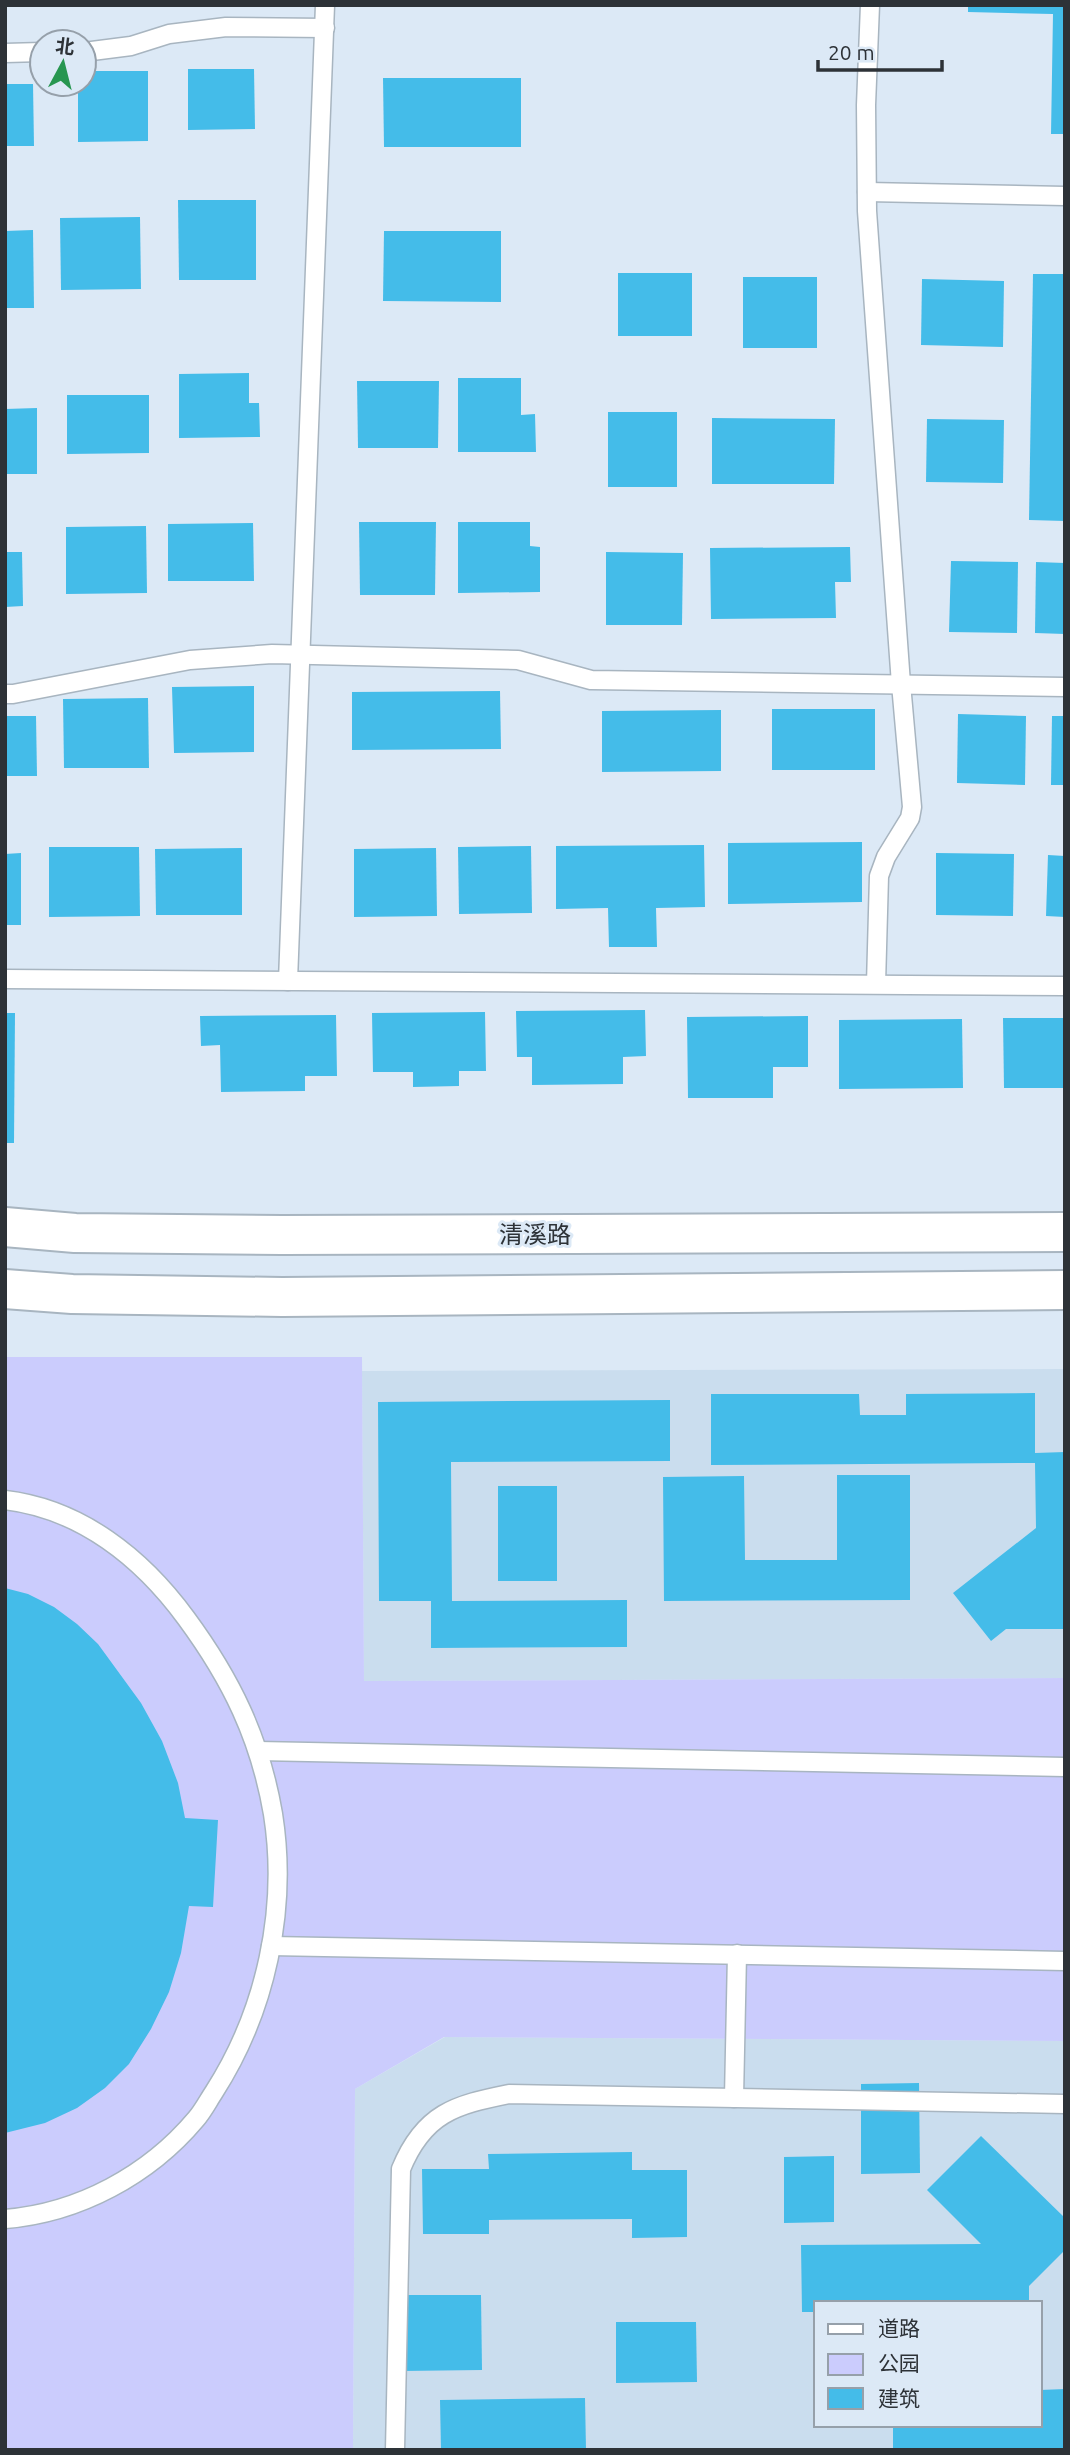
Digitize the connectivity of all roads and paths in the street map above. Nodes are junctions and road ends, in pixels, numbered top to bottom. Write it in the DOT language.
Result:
graph roads {
  1 [pos="325,5"];
  2 [pos="870,5"];
  3 [pos="325,28"];
  4 [pos="98,50"];
  5 [pos="28,52"];
  6 [pos="5,53"];
  7 [pos="867,192"];
  8 [pos="1065,196"];
  9 [pos="301,655"];
  10 [pos="901,684"];
  11 [pos="1065,687"];
  12 [pos="5,694"];
  13 [pos="5,979"];
  14 [pos="288,981"];
  15 [pos="876,984"];
  16 [pos="1065,986"];
  17 [pos="5,1227"];
  18 [pos="1065,1232"];
  19 [pos="5,1289"];
  20 [pos="1065,1290"];
  21 [pos="5,1500"];
  22 [pos="258,1751"];
  23 [pos="1065,1767"];
  24 [pos="271,1945"];
  25 [pos="737,1954"];
  26 [pos="1065,1961"];
  27 [pos="734,2098"];
  28 [pos="1065,2104"];
  29 [pos="5,2220"];
  30 [pos="395,2450"];
  1 -- 3 [label="lane"];
  2 -- 7 [label="lane"];
  3 -- 4 [label="lane"];
  3 -- 9 [label="lane"];
  5 -- 6 [label="lane"];
  7 -- 8 [label="lane"];
  7 -- 10 [label="lane"];
  9 -- 10 [label="lane"];
  9 -- 12 [label="lane"];
  9 -- 14 [label="lane"];
  10 -- 11 [label="lane"];
  10 -- 15 [label="lane"];
  13 -- 14 [label="lane"];
  14 -- 15 [label="lane"];
  15 -- 16 [label="lane"];
  17 -- 18 [label="street, 清溪路"];
  19 -- 20 [label="street"];
  21 -- 22 [label="lane"];
  22 -- 23 [label="lane"];
  22 -- 24 [label="lane"];
  24 -- 25 [label="lane"];
  24 -- 29 [label="lane"];
  25 -- 26 [label="lane"];
  25 -- 27 [label="lane"];
  27 -- 28 [label="lane"];
  27 -- 30 [label="lane"];
}
